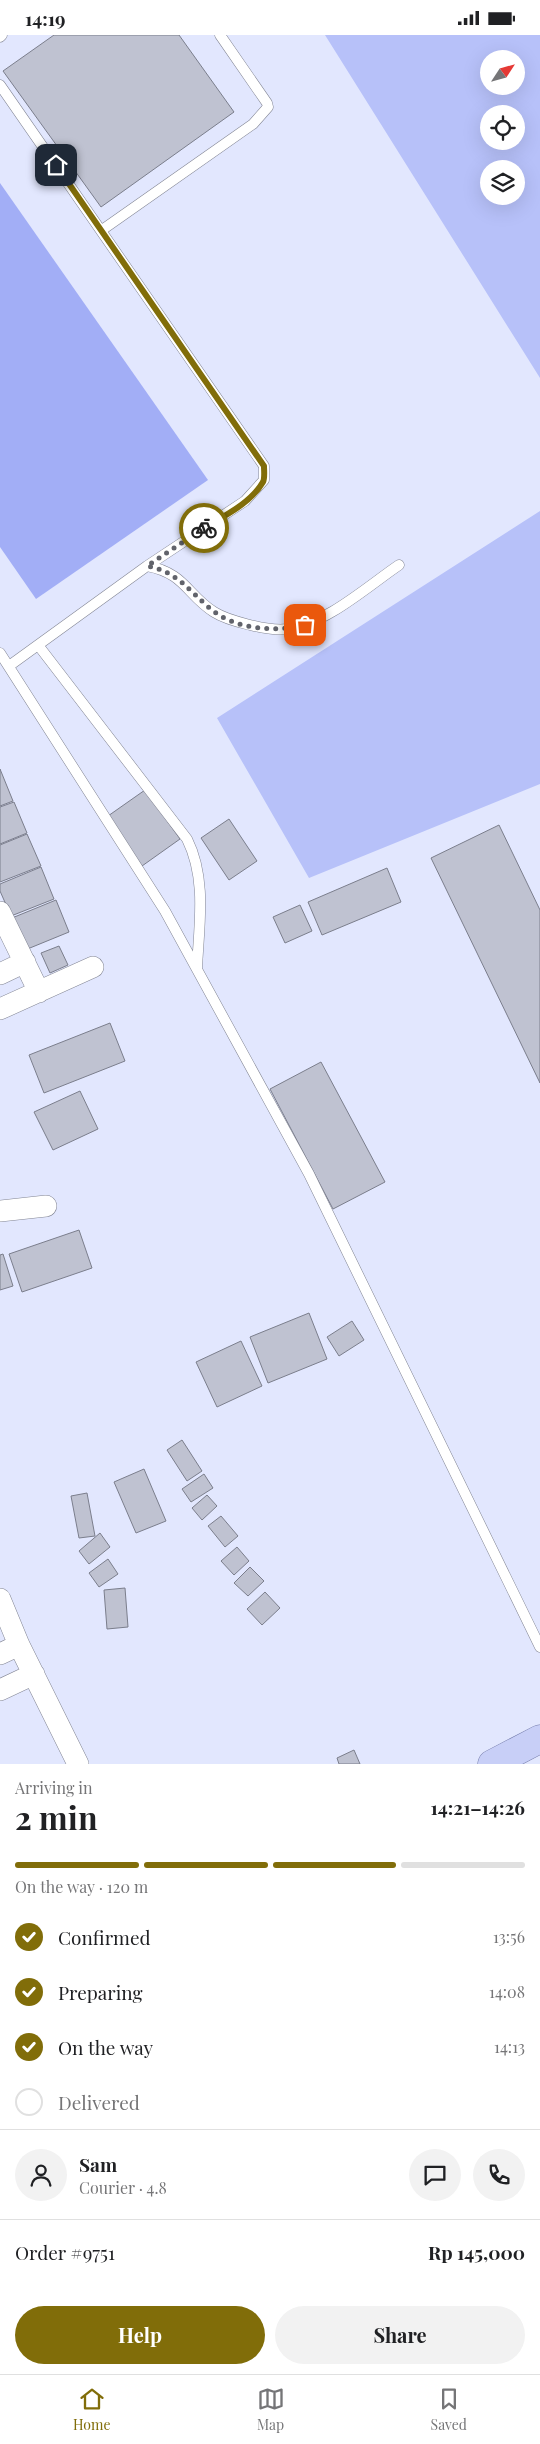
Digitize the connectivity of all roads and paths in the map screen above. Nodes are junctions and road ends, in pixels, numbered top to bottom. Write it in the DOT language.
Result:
graph roads {
  1 [pos="220,35"];
  2 [pos="0,85"];
  3 [pos="102,230"];
  4 [pos="399,565"];
  5 [pos="147,566"];
  6 [pos="38,645"];
  7 [pos="0,653"];
  8 [pos="9,666"];
  9 [pos="0,912"];
  10 [pos="25,962"];
  11 [pos="93,967"];
  12 [pos="197,969"];
  13 [pos="0,974"];
  14 [pos="39,992"];
  15 [pos="0,1009"];
  16 [pos="46,1207"];
  17 [pos="0,1211"];
  18 [pos="0,1599"];
  19 [pos="19,1645"];
  20 [pos="540,1647"];
  21 [pos="0,1654"];
  22 [pos="34,1674"];
  23 [pos="0,1690"];
  24 [pos="540,1739"];
  25 [pos="78,1764"];
  26 [pos="492,1764"];
  1 -- 3 [label="lane"];
  2 -- 3 [label="lane"];
  3 -- 5 [label="lane"];
  4 -- 5 [label="lane"];
  5 -- 6 [label="lane"];
  6 -- 8 [label="lane"];
  6 -- 12 [label="lane"];
  7 -- 8 [label="lane"];
  8 -- 12 [label="lane"];
  9 -- 10 [label="street"];
  10 -- 13 [label="street"];
  10 -- 14 [label="street"];
  11 -- 14 [label="street"];
  12 -- 20 [label="lane"];
  14 -- 15 [label="street"];
  16 -- 17 [label="street"];
  18 -- 19 [label="street"];
  19 -- 21 [label="street"];
  19 -- 22 [label="street"];
  22 -- 23 [label="street"];
  22 -- 25 [label="street"];
  24 -- 26 [label="main road"];
}
